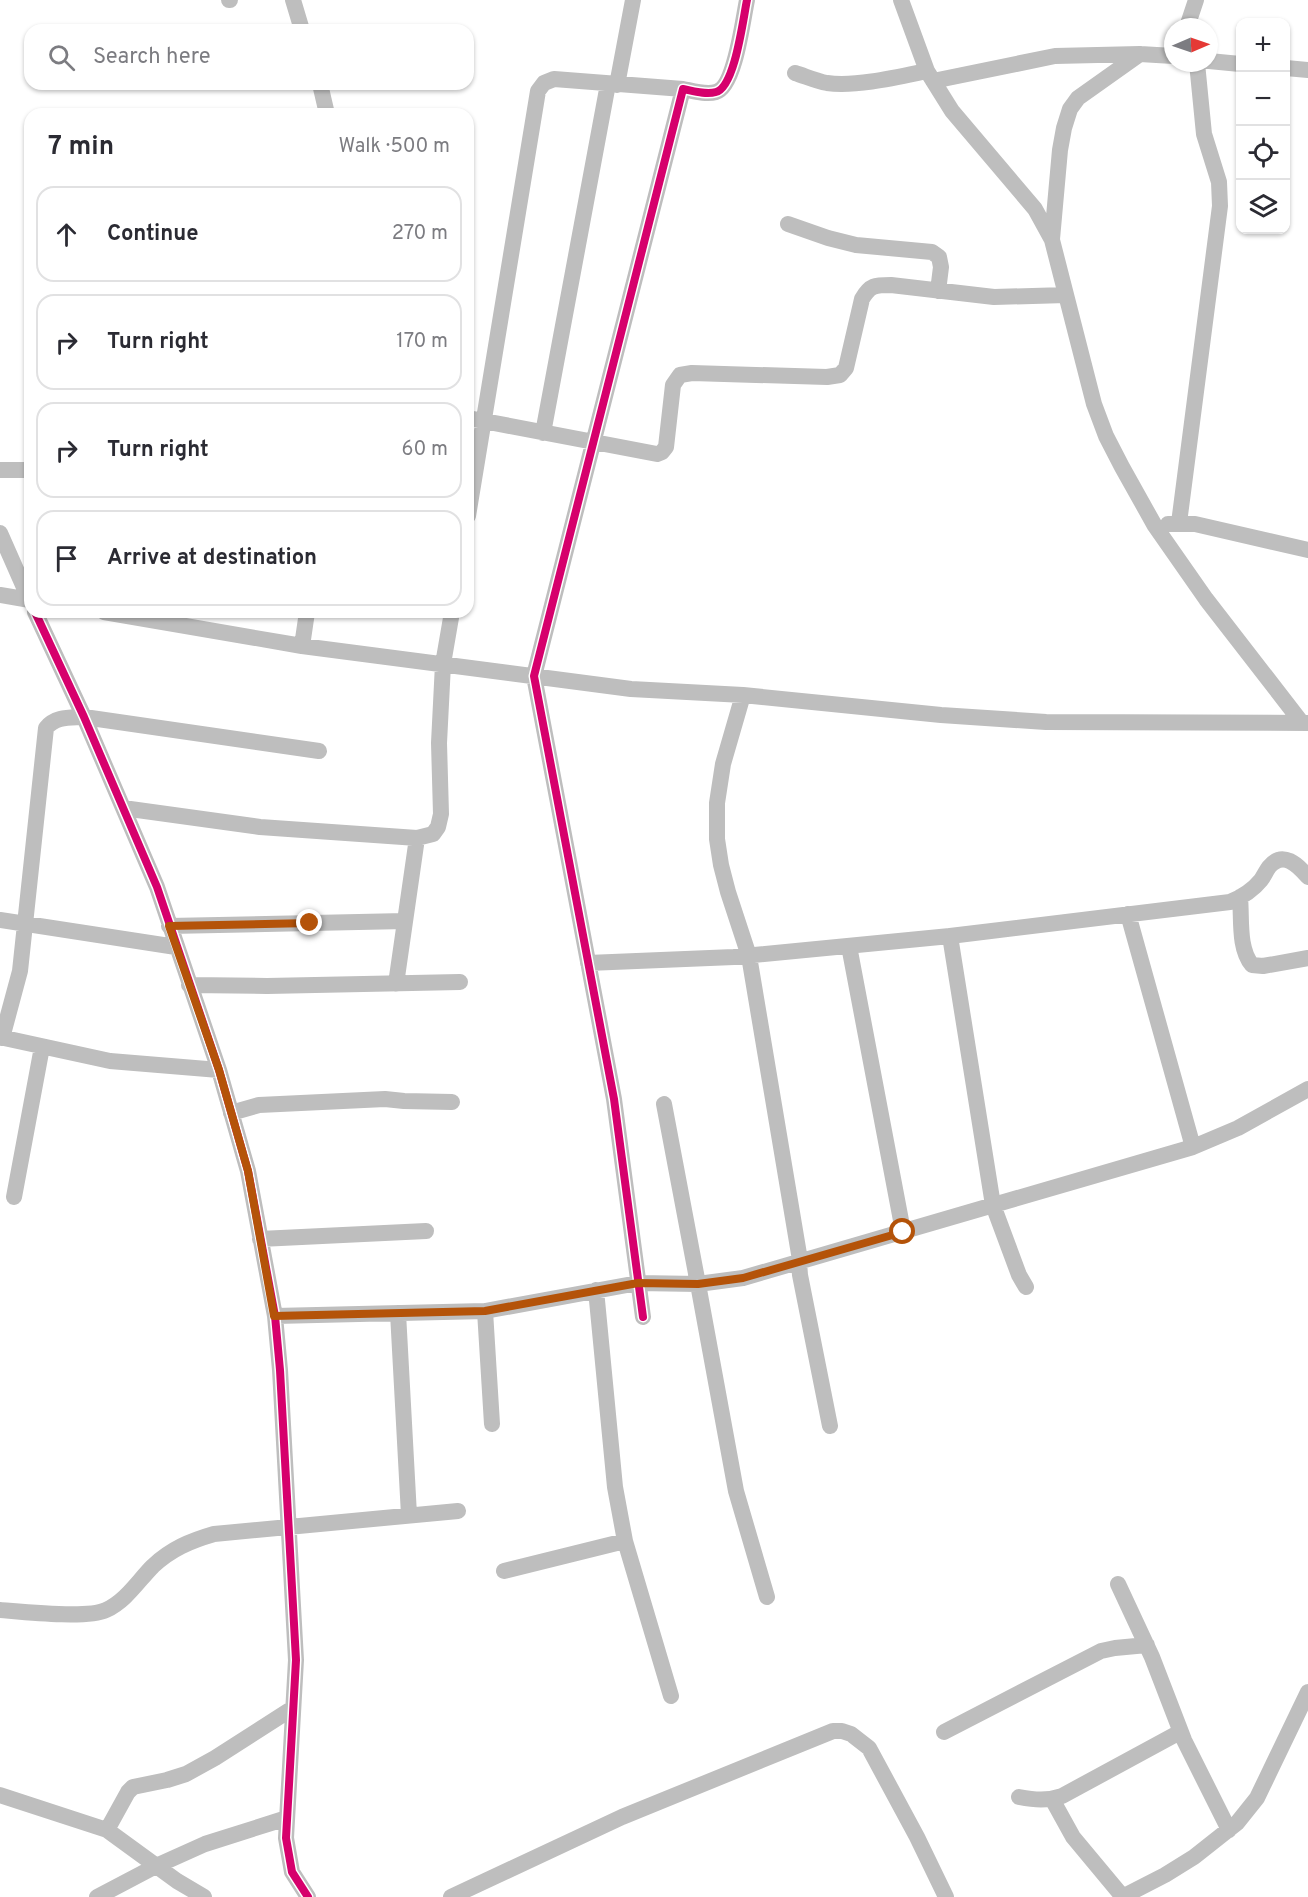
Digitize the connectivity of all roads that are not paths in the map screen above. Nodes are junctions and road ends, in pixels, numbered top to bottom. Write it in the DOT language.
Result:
graph roads {
  1 [pos="293,0"];
  2 [pos="633,0"];
  3 [pos="747,0"];
  4 [pos="901,0"];
  5 [pos="1196,0"];
  6 [pos="1190,18"];
  7 [pos="300,24"];
  8 [pos="1140,54"];
  9 [pos="1164,55"];
  10 [pos="1218,62"];
  11 [pos="1236,64"];
  12 [pos="1290,68"];
  13 [pos="1308,70"];
  14 [pos="1198,72"];
  15 [pos="795,73"];
  16 [pos="930,76"];
  17 [pos="613,84"];
  18 [pos="321,90"];
  19 [pos="683,90"];
  20 [pos="326,108"];
  21 [pos="788,224"];
  22 [pos="1052,240"];
  23 [pos="938,291"];
  24 [pos="1066,295"];
  25 [pos="476,419"];
  26 [pos="543,433"];
  27 [pos="593,442"];
  28 [pos="474,443"];
  29 [pos="0,470"];
  30 [pos="24,470"];
  31 [pos="1179,523"];
  32 [pos="1155,526"];
  33 [pos="0,533"];
  34 [pos="1308,550"];
  35 [pos="24,587"];
  36 [pos="0,595"];
  37 [pos="24,599"];
  38 [pos="38,618"];
  39 [pos="139,618"];
  40 [pos="306,618"];
  41 [pos="451,618"];
  42 [pos="302,646"];
  43 [pos="443,664"];
  44 [pos="534,676"];
  45 [pos="743,695"];
  46 [pos="84,717"];
  47 [pos="1305,723"];
  48 [pos="319,751"];
  49 [pos="123,808"];
  50 [pos="417,838"];
  51 [pos="1308,877"];
  52 [pos="1240,897"];
  53 [pos="1128,914"];
  54 [pos="0,920"];
  55 [pos="405,921"];
  56 [pos="25,924"];
  57 [pos="169,926"];
  58 [pos="950,936"];
  59 [pos="849,946"];
  60 [pos="176,947"];
  61 [pos="749,956"];
  62 [pos="1308,958"];
  63 [pos="588,963"];
  64 [pos="460,982"];
  65 [pos="396,984"];
  66 [pos="189,985"];
  67 [pos="1,1038"];
  68 [pos="42,1047"];
  69 [pos="219,1070"];
  70 [pos="1308,1089"];
  71 [pos="452,1102"];
  72 [pos="664,1104"];
  73 [pos="231,1113"];
  74 [pos="1193,1147"];
  75 [pos="14,1197"];
  76 [pos="993,1205"];
  77 [pos="426,1231"];
  78 [pos="903,1232"];
  79 [pos="260,1239"];
  80 [pos="799,1262"];
  81 [pos="638,1283"];
  82 [pos="698,1284"];
  83 [pos="1026,1287"];
  84 [pos="596,1290"];
  85 [pos="485,1311"];
  86 [pos="398,1313"];
  87 [pos="274,1316"];
  88 [pos="643,1317"];
  89 [pos="492,1424"];
  90 [pos="830,1426"];
  91 [pos="458,1511"];
  92 [pos="409,1515"];
  93 [pos="289,1528"];
  94 [pos="625,1541"];
  95 [pos="504,1571"];
  96 [pos="1118,1584"];
  97 [pos="766,1597"];
  98 [pos="0,1610"];
  99 [pos="1147,1645"];
  100 [pos="1308,1692"];
  101 [pos="671,1696"];
  102 [pos="293,1708"];
  103 [pos="944,1732"];
  104 [pos="1180,1732"];
  105 [pos="0,1795"];
  106 [pos="1019,1797"];
  107 [pos="1052,1799"];
  108 [pos="287,1818"];
  109 [pos="107,1830"];
  110 [pos="1229,1830"];
  111 [pos="156,1866"];
  112 [pos="98,1897"];
  113 [pos="204,1897"];
  114 [pos="309,1897"];
  115 [pos="452,1897"];
  116 [pos="946,1897"];
  117 [pos="1122,1897"];
  1 -- 7 [label="street"];
  2 -- 17 [label="street"];
  3 -- 19 [label="street"];
  4 -- 16 [label="street"];
  5 -- 6 [label="street"];
  8 -- 9 [label="street"];
  8 -- 16 [label="street"];
  8 -- 22 [label="street"];
  10 -- 11 [label="street"];
  12 -- 13 [label="street"];
  14 -- 31 [label="street"];
  15 -- 16 [label="street"];
  16 -- 22 [label="street"];
  17 -- 19 [label="street"];
  17 -- 25 [label="street"];
  17 -- 26 [label="street"];
  18 -- 20 [label="street"];
  19 -- 27 [label="street"];
  21 -- 23 [label="street"];
  22 -- 24 [label="street"];
  23 -- 24 [label="street"];
  23 -- 27 [label="street"];
  24 -- 32 [label="street"];
  25 -- 26 [label="street"];
  25 -- 28 [label="street"];
  26 -- 27 [label="street"];
  27 -- 44 [label="street"];
  29 -- 30 [label="street"];
  31 -- 32 [label="street"];
  31 -- 34 [label="street"];
  32 -- 47 [label="street"];
  33 -- 35 [label="street"];
  36 -- 37 [label="street"];
  38 -- 46 [label="street"];
  39 -- 42 [label="street"];
  40 -- 42 [label="street"];
  41 -- 43 [label="street"];
  42 -- 43 [label="street"];
  43 -- 44 [label="street"];
  43 -- 50 [label="street"];
  44 -- 45 [label="street"];
  44 -- 63 [label="street"];
  45 -- 47 [label="street"];
  45 -- 61 [label="street"];
  46 -- 48 [label="street"];
  46 -- 49 [label="street"];
  46 -- 56 [label="street"];
  49 -- 50 [label="street"];
  49 -- 57 [label="street"];
  50 -- 55 [label="street"];
  51 -- 52 [label="street"];
  52 -- 53 [label="street"];
  52 -- 62 [label="street"];
  53 -- 58 [label="street"];
  53 -- 74 [label="street"];
  54 -- 56 [label="street"];
  55 -- 57 [label="street"];
  55 -- 65 [label="street"];
  56 -- 60 [label="street"];
  56 -- 67 [label="street"];
  57 -- 60 [label="street"];
  58 -- 59 [label="street"];
  58 -- 76 [label="street"];
  59 -- 61 [label="street"];
  59 -- 78 [label="street"];
  60 -- 66 [label="street"];
  61 -- 63 [label="street"];
  61 -- 80 [label="street"];
  63 -- 81 [label="street"];
  64 -- 65 [label="street"];
  65 -- 66 [label="street"];
  66 -- 69 [label="street"];
  67 -- 68 [label="street"];
  68 -- 69 [label="street"];
  68 -- 75 [label="street"];
  69 -- 73 [label="street"];
  70 -- 74 [label="street"];
  71 -- 73 [label="street"];
  72 -- 82 [label="street"];
  73 -- 79 [label="street"];
  74 -- 76 [label="street"];
  76 -- 78 [label="street"];
  76 -- 83 [label="street"];
  77 -- 79 [label="street"];
  78 -- 80 [label="street"];
  79 -- 87 [label="street"];
  80 -- 82 [label="street"];
  80 -- 90 [label="street"];
  81 -- 82 [label="street"];
  81 -- 84 [label="street"];
  81 -- 88 [label="street"];
  82 -- 97 [label="street"];
  84 -- 85 [label="street"];
  84 -- 94 [label="street"];
  85 -- 86 [label="street"];
  85 -- 89 [label="street"];
  86 -- 87 [label="street"];
  86 -- 92 [label="street"];
  87 -- 93 [label="street"];
  91 -- 92 [label="street"];
  92 -- 93 [label="street"];
  93 -- 98 [label="street"];
  93 -- 102 [label="street"];
  94 -- 95 [label="street"];
  94 -- 101 [label="street"];
  96 -- 99 [label="street"];
  99 -- 103 [label="street"];
  99 -- 104 [label="street"];
  100 -- 110 [label="street"];
  102 -- 108 [label="street"];
  102 -- 109 [label="street"];
  104 -- 107 [label="street"];
  104 -- 110 [label="street"];
  105 -- 109 [label="street"];
  106 -- 107 [label="street"];
  107 -- 117 [label="street"];
  108 -- 111 [label="street"];
  108 -- 114 [label="street"];
  109 -- 111 [label="street"];
  110 -- 117 [label="street"];
  111 -- 112 [label="street"];
  111 -- 113 [label="street"];
  115 -- 116 [label="street"];
}
